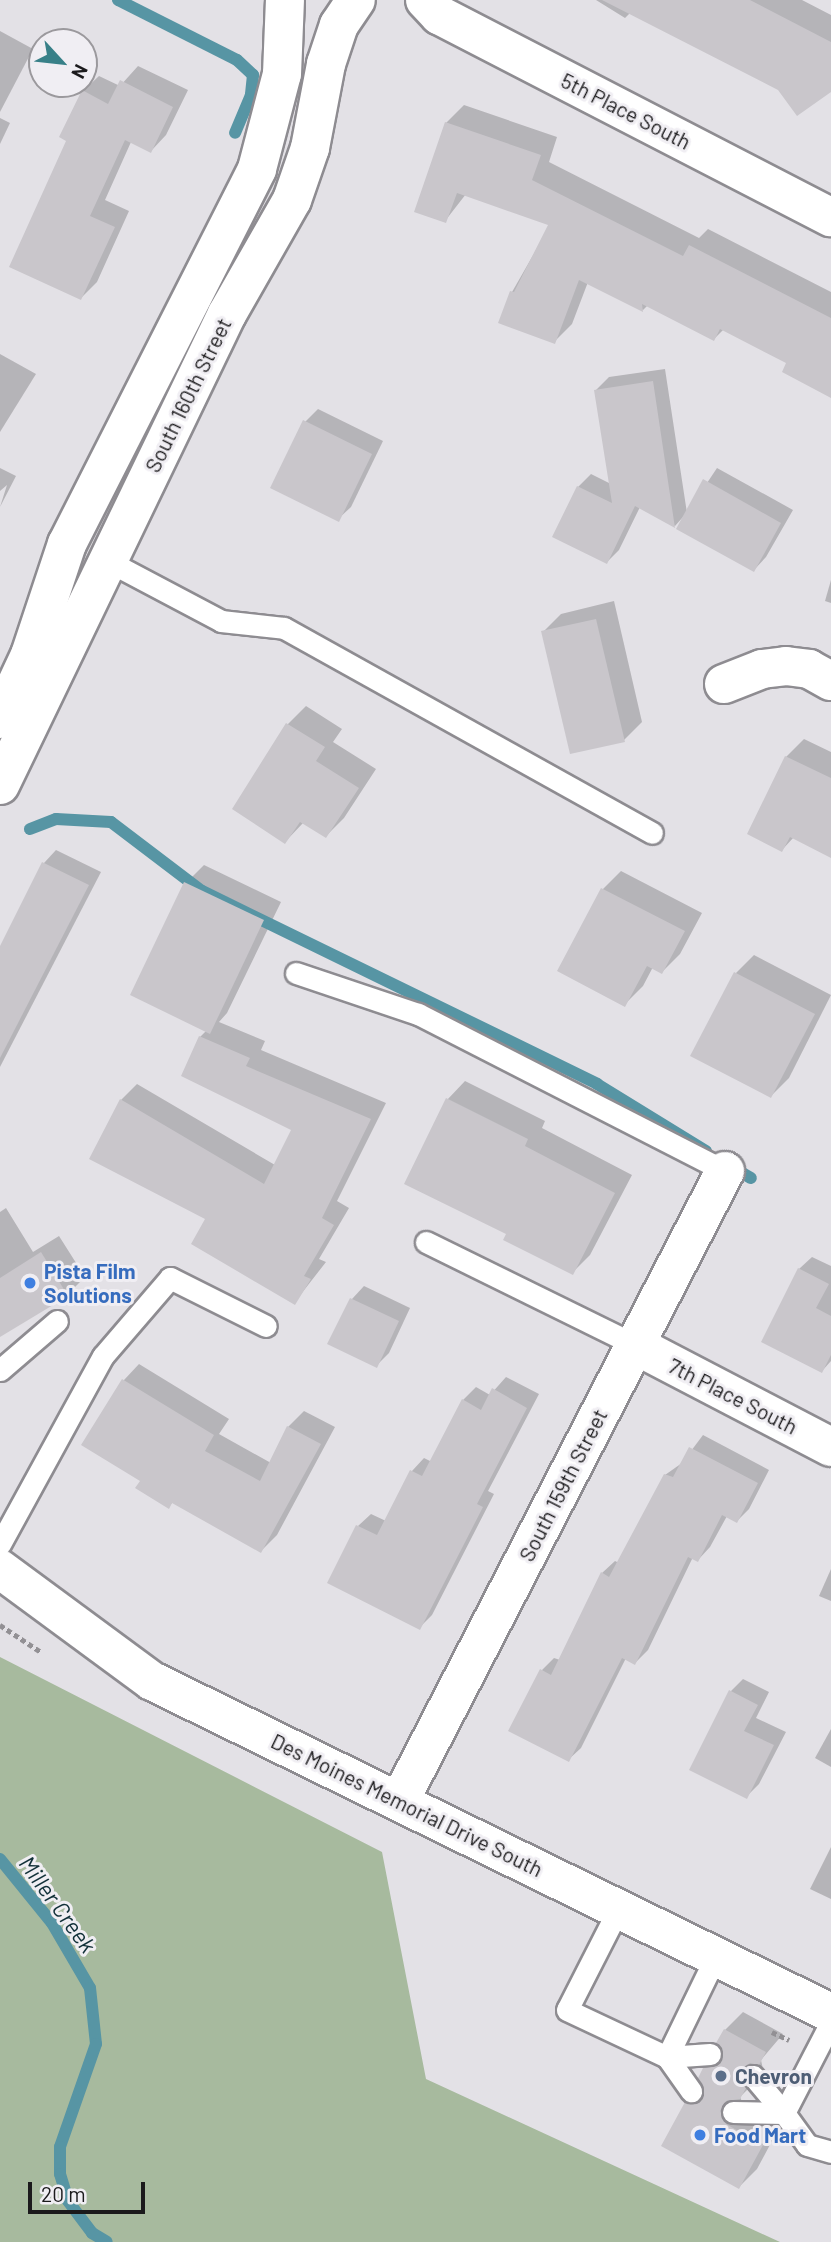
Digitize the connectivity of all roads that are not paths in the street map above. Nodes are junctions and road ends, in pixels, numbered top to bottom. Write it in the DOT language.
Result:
graph roads {
  1 [pos="285,0"];
  2 [pos="356,0"];
  3 [pos="425,0"];
  4 [pos="831,217"];
  5 [pos="106,560"];
  6 [pos="831,681"];
  7 [pos="724,684"];
  8 [pos="0,719"];
  9 [pos="0,785"];
  10 [pos="653,833"];
  11 [pos="296,973"];
  12 [pos="725,1171"];
  13 [pos="426,1242"];
  14 [pos="57,1321"];
  15 [pos="266,1326"];
  16 [pos="635,1345"];
  17 [pos="0,1370"];
  18 [pos="831,1447"];
  19 [pos="0,1544"];
  20 [pos="0,1569"];
  21 [pos="400,1800"];
  22 [pos="619,1908"];
  23 [pos="716,1956"];
  24 [pos="831,2013"];
  25 [pos="831,2022"];
  26 [pos="710,2053"];
  27 [pos="667,2057"];
  28 [pos="753,2076"];
  29 [pos="691,2091"];
  30 [pos="733,2112"];
  31 [pos="785,2113"];
  32 [pos="831,2152"];
  1 -- 8 [label="main road, South 160th Street"];
  2 -- 5 [label="main road, South 160th Street"];
  3 -- 4 [label="main road, 5th Place South"];
  5 -- 9 [label="main road, South 160th Street"];
  5 -- 10 [label="lane"];
  6 -- 7 [label="main road"];
  11 -- 12 [label="lane"];
  12 -- 16 [label="main road, South 159th Street"];
  13 -- 16 [label="lane"];
  14 -- 17 [label="lane"];
  15 -- 19 [label="lane"];
  16 -- 18 [label="main road, 7th Place South"];
  16 -- 21 [label="main road, South 159th Street"];
  20 -- 21 [label="main road, Des Moines Memorial Drive South"];
  21 -- 22 [label="main road, Des Moines Memorial Drive South"];
  22 -- 23 [label="main road, Des Moines Memorial Drive South"];
  22 -- 27 [label="lane"];
  23 -- 24 [label="main road, Des Moines Memorial Drive South"];
  23 -- 27 [label="lane"];
  25 -- 31 [label="lane"];
  26 -- 27 [label="lane"];
  27 -- 29 [label="lane"];
  28 -- 31 [label="lane"];
  30 -- 31 [label="lane"];
  31 -- 32 [label="lane"];
}
